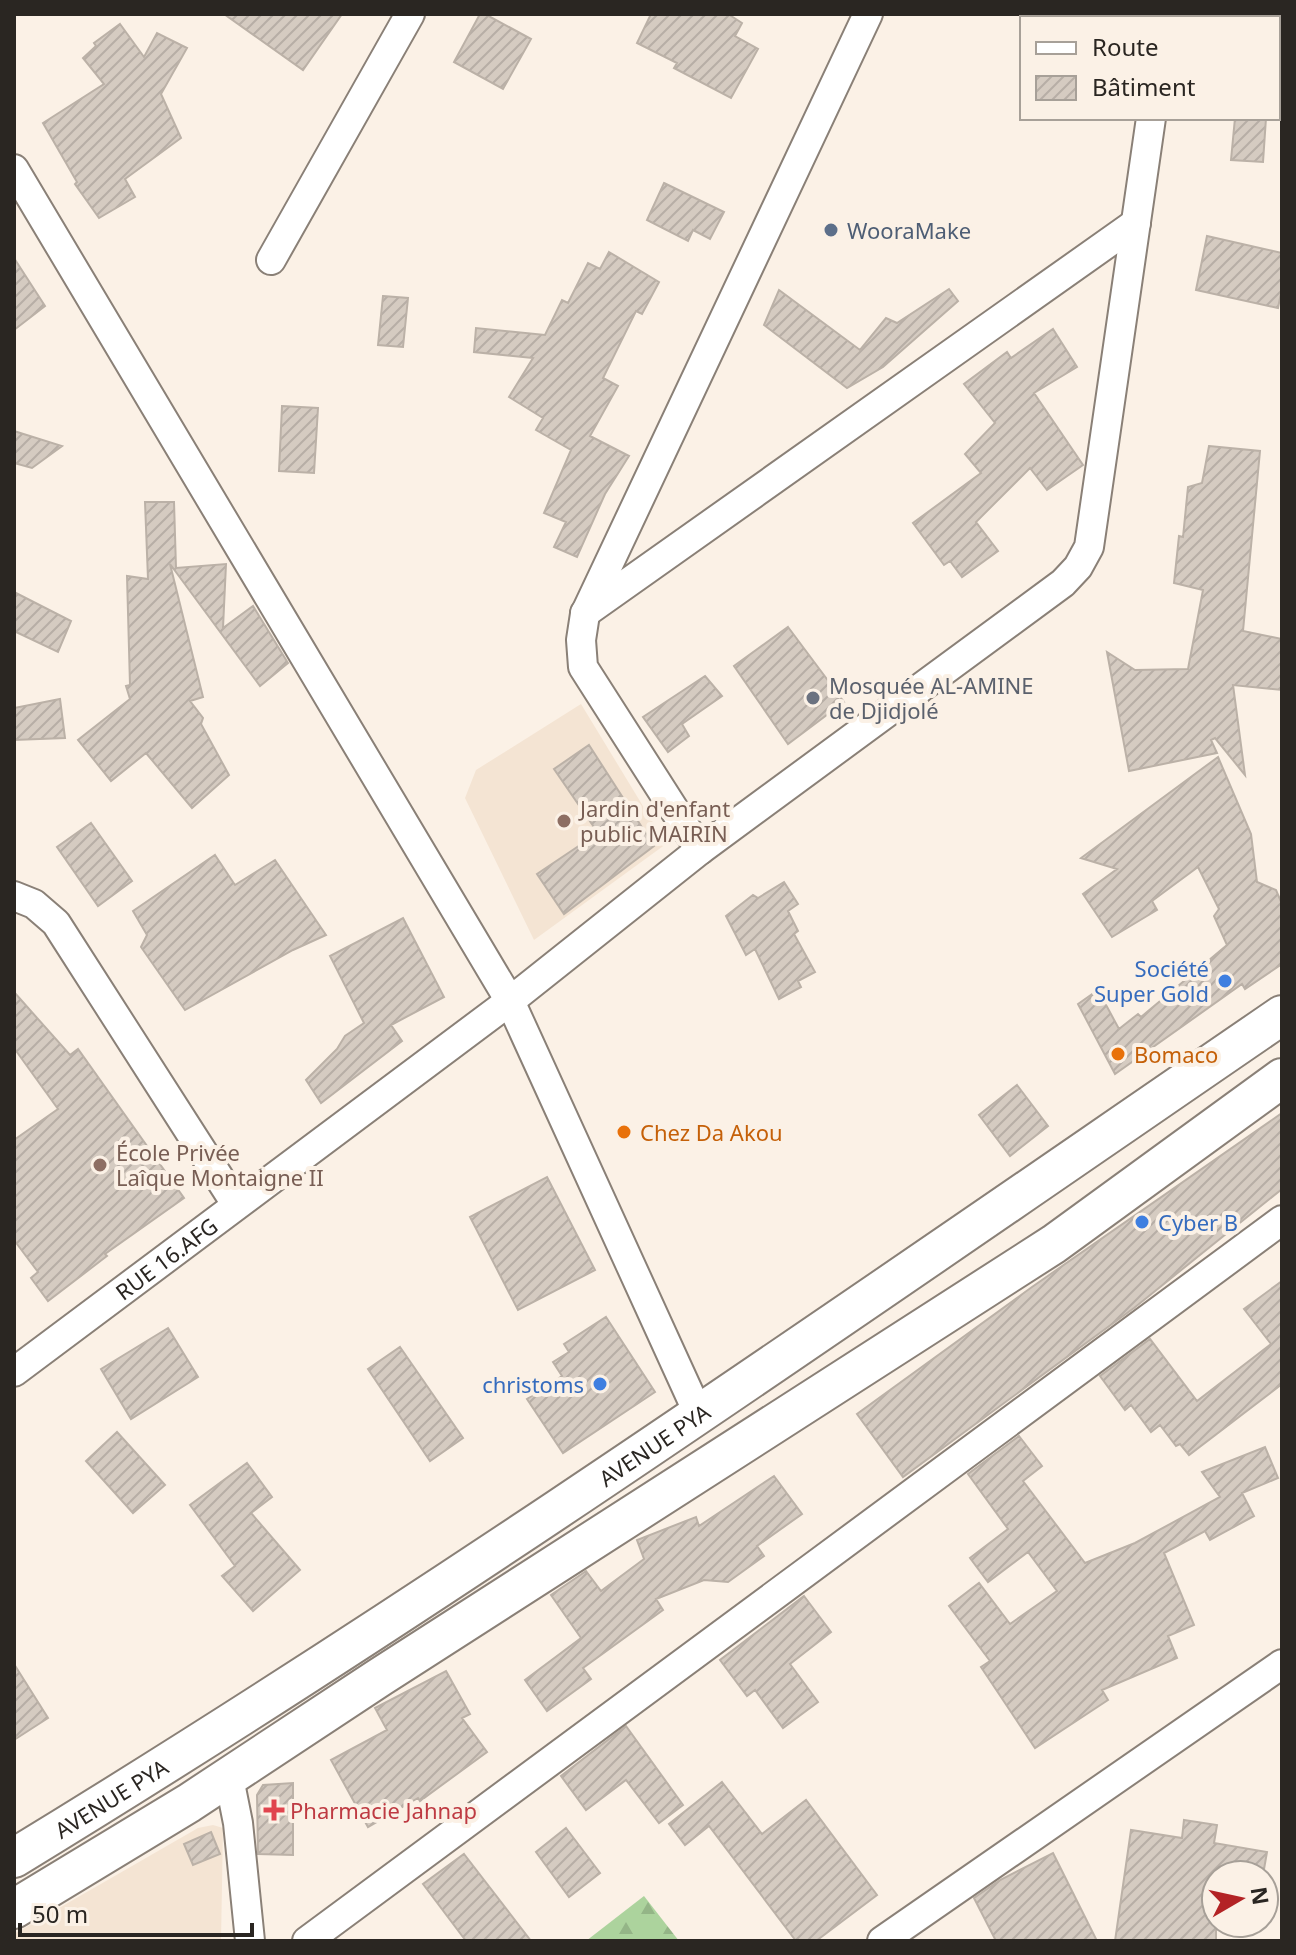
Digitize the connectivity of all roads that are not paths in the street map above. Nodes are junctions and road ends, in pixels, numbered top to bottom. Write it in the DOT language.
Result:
graph roads {
  1 [pos="410,14"];
  2 [pos="868,14"];
  3 [pos="1151,120"];
  4 [pos="14,169"];
  5 [pos="1136,223"];
  6 [pos="271,260"];
  7 [pos="585,614"];
  8 [pos="700,850"];
  9 [pos="14,896"];
  10 [pos="510,1001"];
  11 [pos="1282,1015"];
  12 [pos="1282,1078"];
  13 [pos="236,1204"];
  14 [pos="1282,1220"];
  15 [pos="14,1372"];
  16 [pos="699,1415"];
  17 [pos="1282,1664"];
  18 [pos="207,1739"];
  19 [pos="229,1778"];
  20 [pos="14,1858"];
  21 [pos="14,1909"];
  22 [pos="250,1941"];
  23 [pos="307,1941"];
  24 [pos="882,1941"];
  1 -- 6 [label="street"];
  2 -- 7 [label="street"];
  3 -- 5 [label="street, RUE 16.AFG"];
  4 -- 10 [label="street"];
  5 -- 7 [label="street"];
  5 -- 8 [label="street, RUE 16.AFG"];
  7 -- 8 [label="street"];
  8 -- 10 [label="street, RUE 16.AFG"];
  9 -- 13 [label="street"];
  10 -- 13 [label="street, RUE 16.AFG"];
  10 -- 16 [label="street"];
  11 -- 16 [label="main road, AVENUE PYA"];
  12 -- 19 [label="main road, AVENUE PYA"];
  13 -- 15 [label="street, RUE 16.AFG"];
  14 -- 23 [label="street"];
  16 -- 18 [label="main road, AVENUE PYA"];
  17 -- 24 [label="street"];
  18 -- 19 [label="main road"];
  18 -- 20 [label="main road, AVENUE PYA"];
  19 -- 21 [label="main road, AVENUE PYA"];
  19 -- 22 [label="street"];
}
